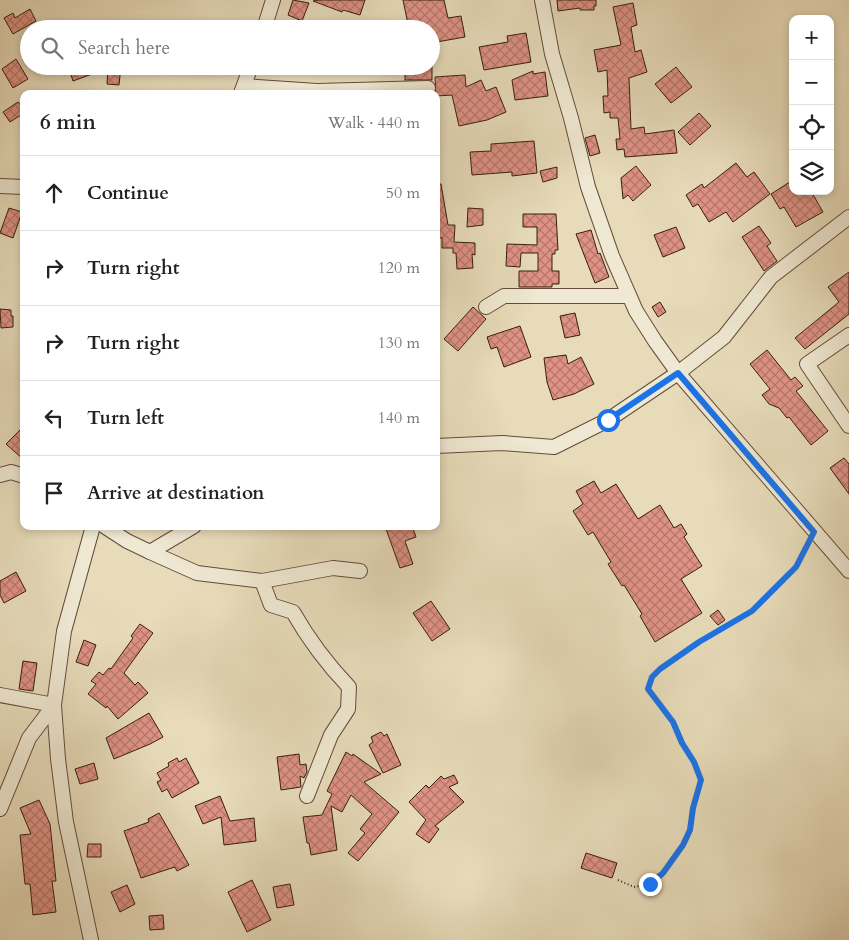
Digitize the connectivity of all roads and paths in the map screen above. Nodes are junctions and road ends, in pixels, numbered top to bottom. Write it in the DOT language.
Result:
graph roads {
  1 [pos="273,0"];
  2 [pos="542,0"];
  3 [pos="267,20"];
  4 [pos="248,75"];
  5 [pos="428,88"];
  6 [pos="242,90"];
  7 [pos="317,90"];
  8 [pos="395,90"];
  9 [pos="0,186"];
  10 [pos="20,187"];
  11 [pos="849,217"];
  12 [pos="629,296"];
  13 [pos="486,307"];
  14 [pos="849,335"];
  15 [pos="678,373"];
  16 [pos="849,426"];
  17 [pos="440,446"];
  18 [pos="0,475"];
  19 [pos="20,475"];
  20 [pos="92,530"];
  21 [pos="110,530"];
  22 [pos="187,530"];
  23 [pos="814,532"];
  24 [pos="150,552"];
  25 [pos="360,571"];
  26 [pos="849,571"];
  27 [pos="262,581"];
  28 [pos="0,695"];
  29 [pos="54,705"];
  30 [pos="307,796"];
  31 [pos="0,809"];
  32 [pos="618,880"];
  33 [pos="91,940"];
  1 -- 3 [label="street"];
  2 -- 12 [label="street"];
  4 -- 6 [label="street"];
  5 -- 8 [label="street"];
  6 -- 7 [label="street"];
  9 -- 10 [label="street"];
  11 -- 15 [label="street"];
  12 -- 13 [label="street"];
  12 -- 15 [label="street"];
  14 -- 16 [label="street"];
  15 -- 17 [label="street"];
  15 -- 23 [label="street"];
  18 -- 19 [label="street"];
  20 -- 29 [label="street"];
  21 -- 24 [label="street"];
  22 -- 24 [label="street"];
  23 -- 26 [label="street"];
  23 -- 32 [label="path"];
  24 -- 27 [label="street"];
  25 -- 27 [label="street"];
  27 -- 30 [label="street"];
  28 -- 29 [label="street"];
  29 -- 31 [label="street"];
  29 -- 33 [label="street"];
}
